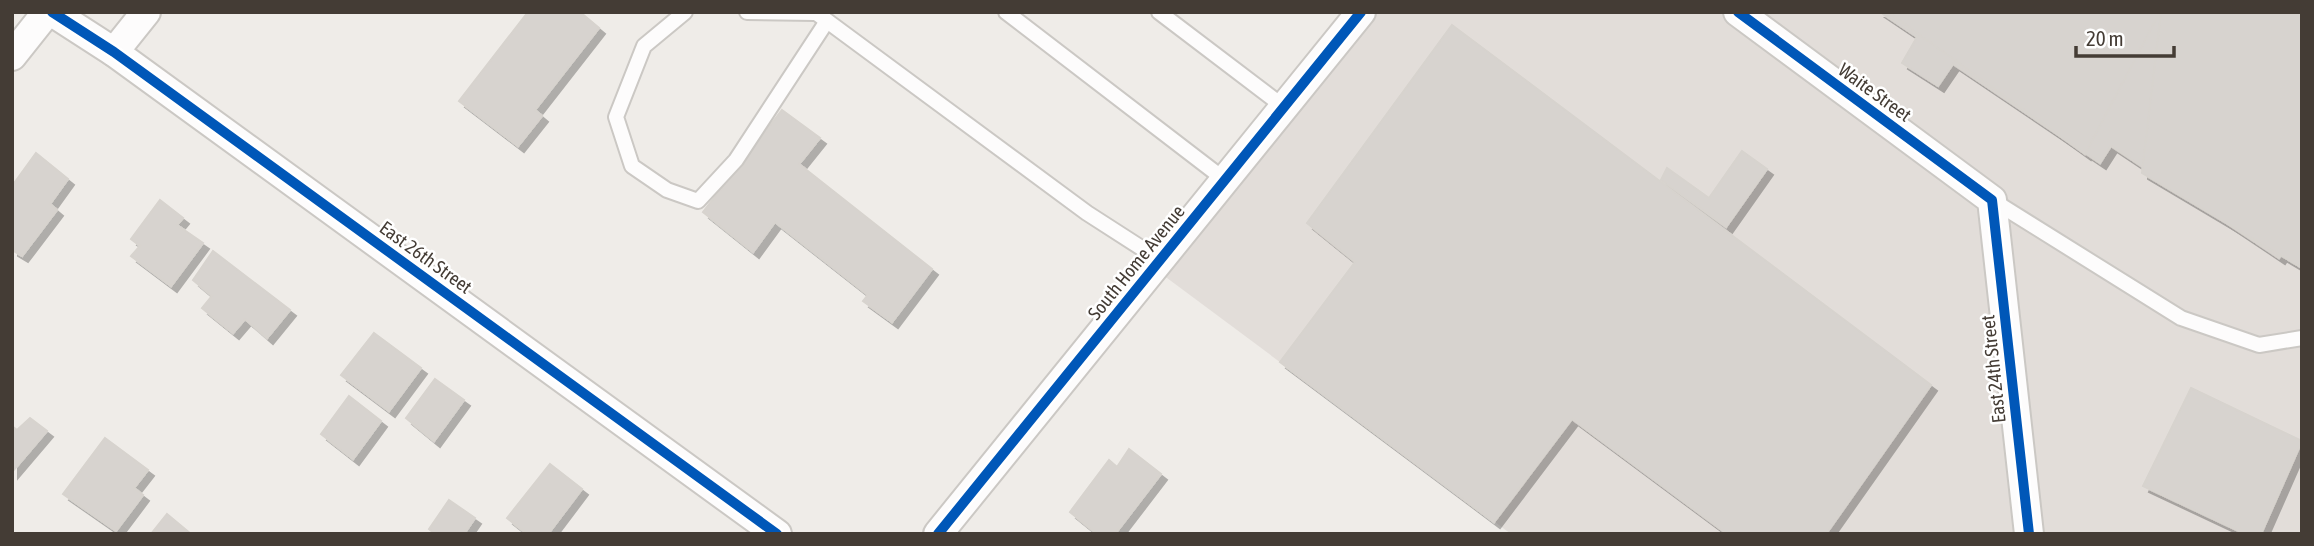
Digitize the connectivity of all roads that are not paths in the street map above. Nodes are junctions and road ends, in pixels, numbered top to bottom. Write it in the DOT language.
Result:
graph roads {
  1 [pos="49,12"];
  2 [pos="146,12"];
  3 [pos="685,12"];
  4 [pos="747,12"];
  5 [pos="1006,12"];
  6 [pos="1159,12"];
  7 [pos="1361,12"];
  8 [pos="1738,12"];
  9 [pos="819,15"];
  10 [pos="114,52"];
  11 [pos="12,56"];
  12 [pos="1284,107"];
  13 [pos="1225,180"];
  14 [pos="1992,200"];
  15 [pos="1160,260"];
  16 [pos="2302,338"];
  17 [pos="778,534"];
  18 [pos="938,534"];
  19 [pos="2029,534"];
  1 -- 10 [label="street, East 26th Street"];
  1 -- 11 [label="street"];
  2 -- 10 [label="street"];
  3 -- 9 [label="lane"];
  4 -- 9 [label="lane"];
  5 -- 13 [label="lane"];
  6 -- 12 [label="lane"];
  7 -- 12 [label="street, South Home Avenue"];
  8 -- 14 [label="street, Waite Street"];
  9 -- 15 [label="lane"];
  10 -- 17 [label="street, East 26th Street"];
  12 -- 13 [label="street, South Home Avenue"];
  13 -- 15 [label="street, South Home Avenue"];
  14 -- 16 [label="lane"];
  14 -- 19 [label="street, East 24th Street"];
  15 -- 18 [label="street, South Home Avenue"];
}
